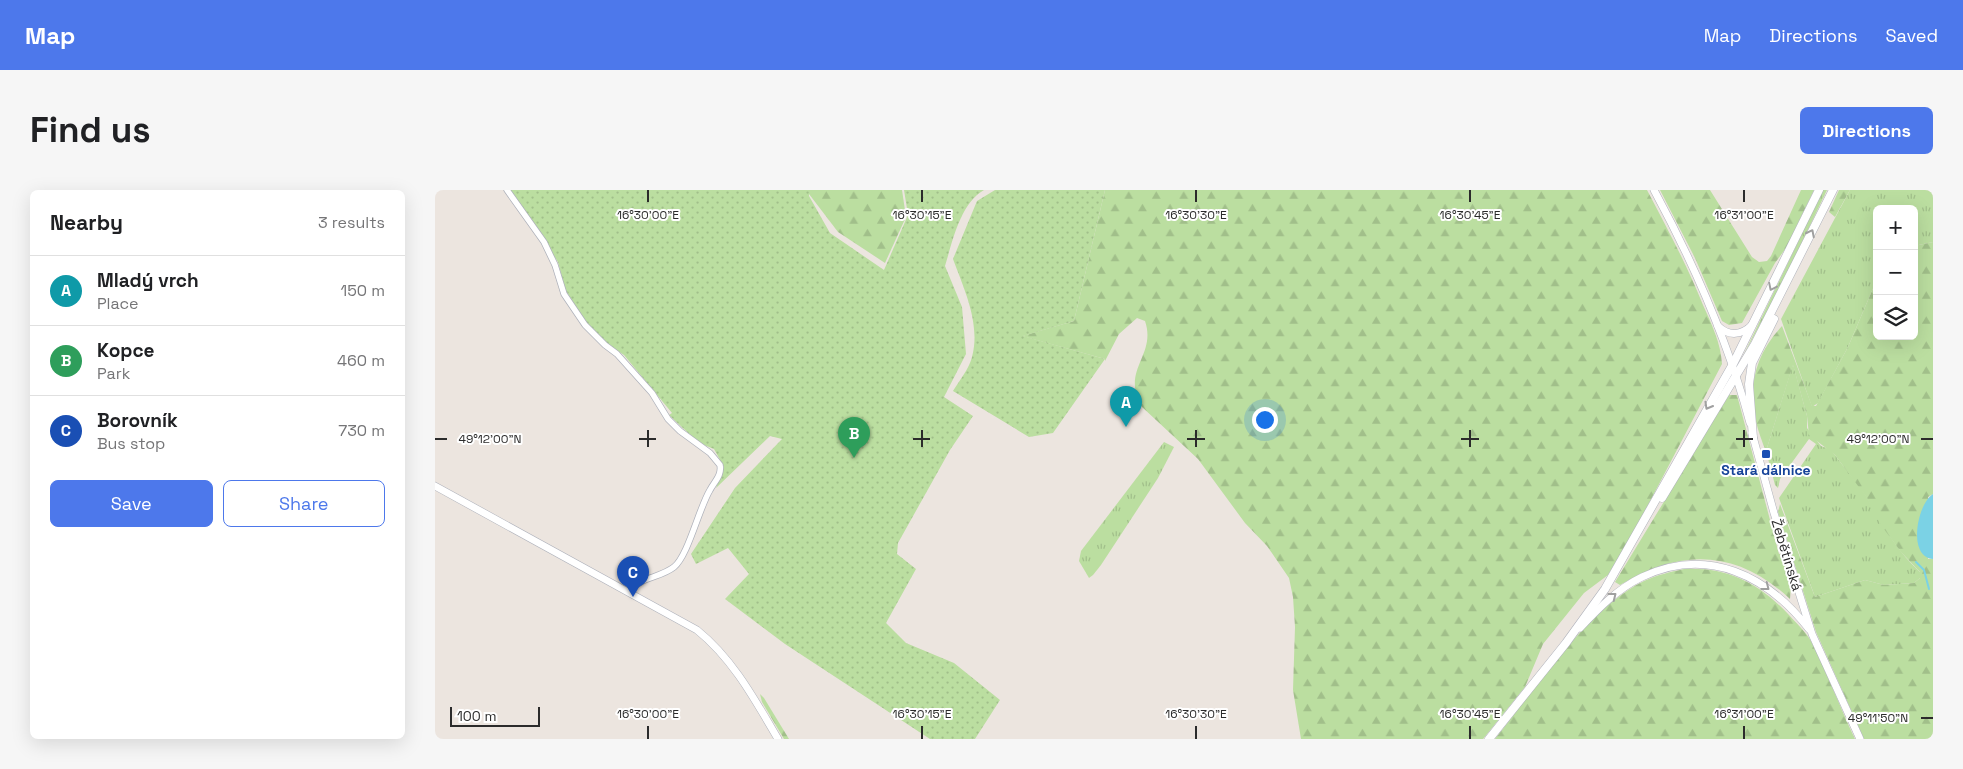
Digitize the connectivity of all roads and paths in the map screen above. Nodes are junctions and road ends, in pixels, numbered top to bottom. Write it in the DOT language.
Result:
graph roads {
  1 [pos="507,190"];
  2 [pos="1654,190"];
  3 [pos="1819,190"];
  4 [pos="1833,190"];
  5 [pos="1790,277"];
  6 [pos="1754,323"];
  7 [pos="1718,325"];
  8 [pos="1733,364"];
  9 [pos="1737,375"];
  10 [pos="1753,438"];
  11 [pos="435,486"];
  12 [pos="1641,528"];
  13 [pos="630,591"];
  14 [pos="1812,634"];
  15 [pos="1566,643"];
  16 [pos="778,739"];
  17 [pos="1489,739"];
  18 [pos="1860,739"];
  1 -- 13 [label="street"];
  2 -- 7 [label="street, Žebětínská"];
  3 -- 6 [label="main road, one-way"];
  5 -- 4 [label="main road, one-way"];
  5 -- 9 [label="main road"];
  5 -- 10 [label="main road"];
  6 -- 7 [label="street"];
  6 -- 8 [label="main road"];
  7 -- 8 [label="street, Žebětínská"];
  8 -- 9 [label="street, Žebětínská"];
  8 -- 12 [label="main road, one-way"];
  9 -- 10 [label="street, Žebětínská"];
  9 -- 12 [label="main road"];
  10 -- 14 [label="street, Žebětínská"];
  11 -- 13 [label="street"];
  12 -- 15 [label="main road"];
  13 -- 16 [label="street"];
  15 -- 14 [label="street, one-way"];
  14 -- 18 [label="street, Žebětínská"];
  15 -- 17 [label="main road"];
}
